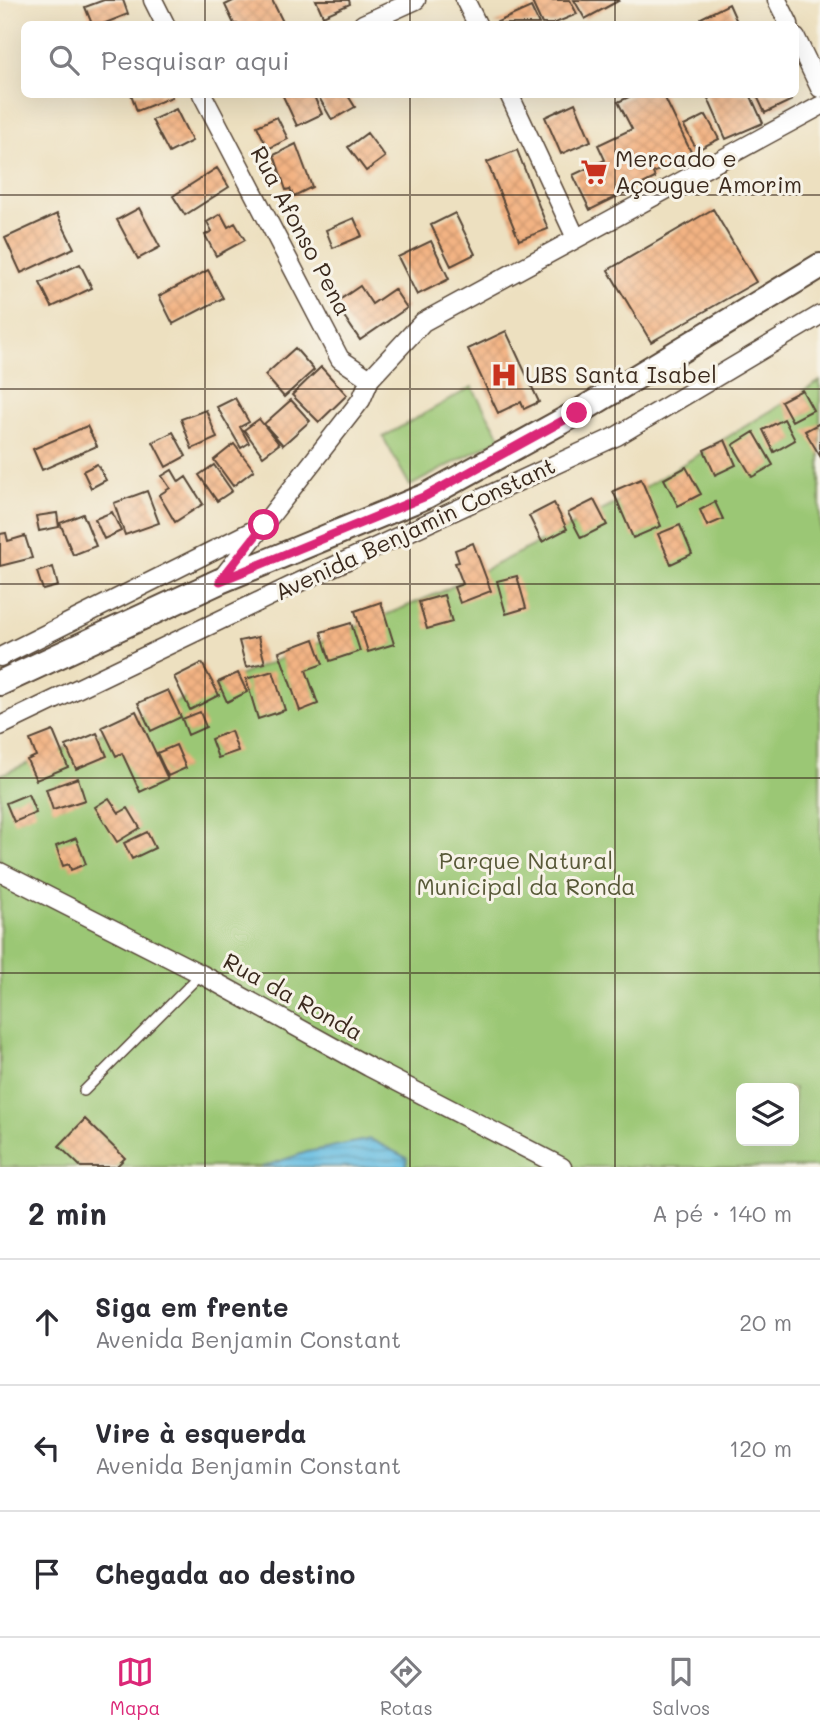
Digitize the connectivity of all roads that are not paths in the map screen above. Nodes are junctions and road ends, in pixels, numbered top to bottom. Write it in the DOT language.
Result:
graph roads {
  1 [pos="153,0"];
  2 [pos="416,0"];
  3 [pos="465,0"];
  4 [pos="777,0"];
  5 [pos="164,21"];
  6 [pos="370,21"];
  7 [pos="476,21"];
  8 [pos="788,21"];
  9 [pos="799,44"];
  10 [pos="820,89"];
  11 [pos="207,98"];
  12 [pos="511,98"];
  13 [pos="820,106"];
  14 [pos="576,238"];
  15 [pos="820,266"];
  16 [pos="820,315"];
  17 [pos="370,379"];
  18 [pos="264,525"];
  19 [pos="220,581"];
  20 [pos="0,657"];
  21 [pos="0,683"];
  22 [pos="0,726"];
  23 [pos="0,872"];
  24 [pos="201,974"];
  25 [pos="84,1091"];
  26 [pos="562,1167"];
  1 -- 5 [label="street"];
  2 -- 6 [label="street"];
  3 -- 7 [label="street"];
  4 -- 8 [label="street"];
  9 -- 10 [label="street"];
  11 -- 17 [label="street, Rua Afonso Pena"];
  12 -- 14 [label="street"];
  13 -- 14 [label="street, Avenida Benjamin Constant"];
  14 -- 17 [label="street, Avenida Benjamin Constant"];
  15 -- 19 [label="main road, Avenida Benjamin Constant"];
  16 -- 22 [label="street, Avenida Benjamin Constant"];
  17 -- 18 [label="street, Avenida Benjamin Constant"];
  18 -- 19 [label="street, Avenida Benjamin Constant"];
  18 -- 20 [label="street, Avenida Benjamin Constant"];
  19 -- 21 [label="main road, Avenida Benjamin Constant"];
  23 -- 24 [label="street, Rua da Ronda"];
  24 -- 25 [label="lane"];
  24 -- 26 [label="street, Rua da Ronda"];
}
